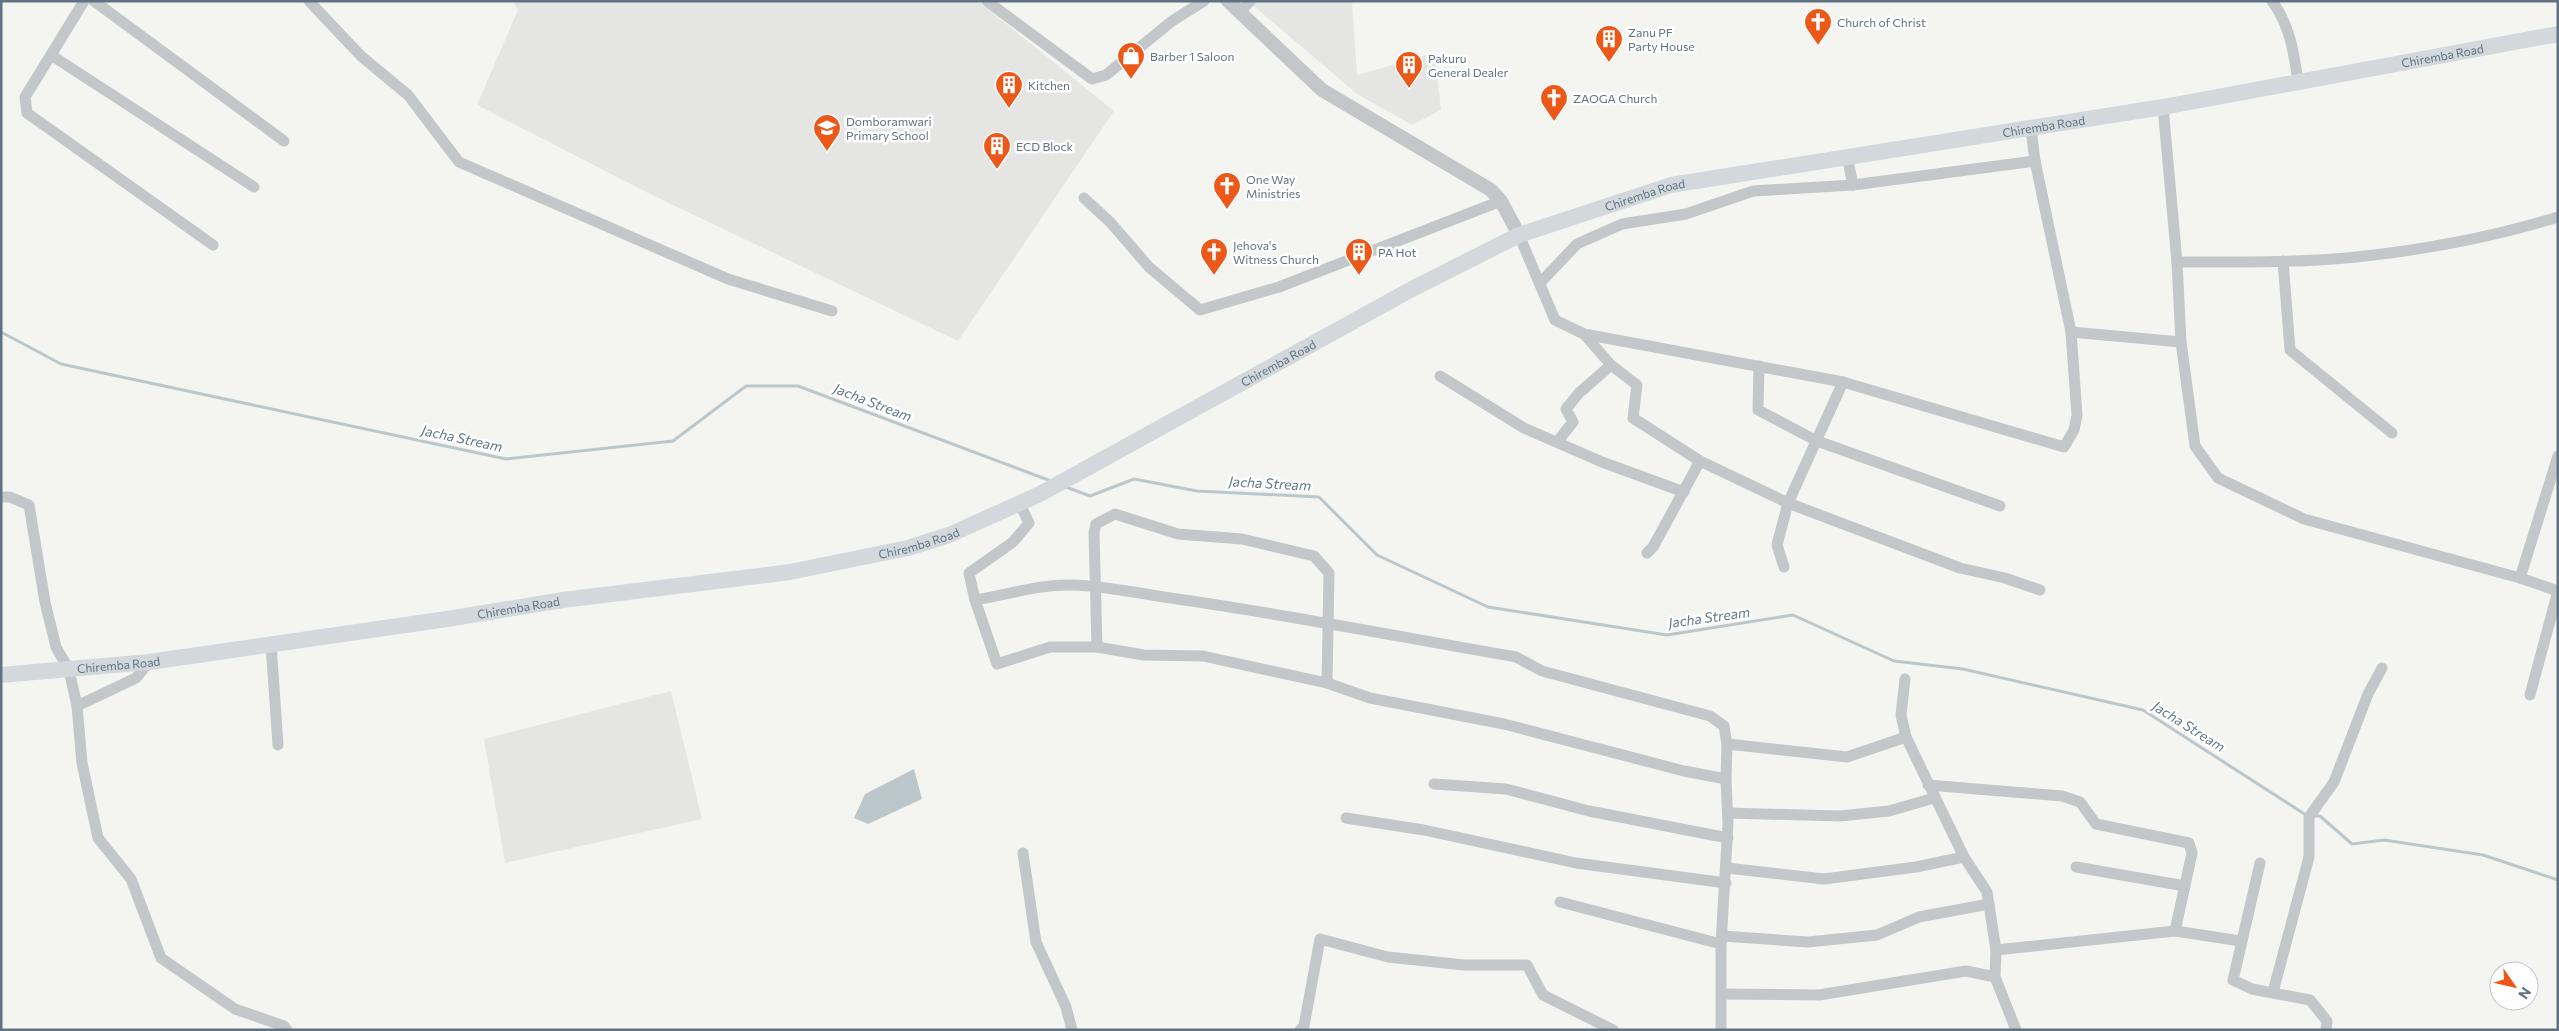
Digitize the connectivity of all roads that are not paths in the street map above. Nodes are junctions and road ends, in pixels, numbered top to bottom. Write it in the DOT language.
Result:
graph roads {
  1 [pos="84,1"];
  2 [pos="94,1"];
  3 [pos="309,1"];
  4 [pos="987,1"];
  5 [pos="1204,1"];
  6 [pos="1228,1"];
  7 [pos="1250,1"];
  8 [pos="2272,1"];
  9 [pos="1240,12"];
  10 [pos="2558,34"];
  11 [pos="51,55"];
  12 [pos="2298,82"];
  13 [pos="2163,107"];
  14 [pos="2031,129"];
  15 [pos="284,141"];
  16 [pos="1847,156"];
  17 [pos="2035,161"];
  18 [pos="1853,185"];
  19 [pos="254,187"];
  20 [pos="1084,198"];
  21 [pos="1501,201"];
  22 [pos="2558,217"];
  23 [pos="1519,235"];
  24 [pos="213,245"];
  25 [pos="2283,261"];
  26 [pos="2177,262"];
  27 [pos="1540,283"];
  28 [pos="832,311"];
  29 [pos="2071,332"];
  30 [pos="1584,334"];
  31 [pos="2181,342"];
  32 [pos="1611,365"];
  33 [pos="1759,366"];
  34 [pos="1440,376"];
  35 [pos="1843,382"];
  36 [pos="2392,433"];
  37 [pos="1557,442"];
  38 [pos="1817,442"];
  39 [pos="2558,456"];
  40 [pos="1700,461"];
  41 [pos="1684,492"];
  42 [pos="1,497"];
  43 [pos="1788,503"];
  44 [pos="1020,504"];
  45 [pos="2000,506"];
  46 [pos="1647,553"];
  47 [pos="1784,567"];
  48 [pos="2520,578"];
  49 [pos="1096,588"];
  50 [pos="2040,590"];
  51 [pos="2558,591"];
  52 [pos="975,600"];
  53 [pos="1328,625"];
  54 [pos="271,644"];
  55 [pos="1097,647"];
  56 [pos="149,662"];
  57 [pos="2382,668"];
  58 [pos="69,670"];
  59 [pos="1,675"];
  60 [pos="1905,678"];
  61 [pos="1327,683"];
  62 [pos="2530,695"];
  63 [pos="77,706"];
  64 [pos="1906,737"];
  65 [pos="1727,744"];
  66 [pos="278,745"];
  67 [pos="1726,779"];
  68 [pos="1434,784"];
  69 [pos="1928,785"];
  70 [pos="1934,798"];
  71 [pos="1728,813"];
  72 [pos="1346,818"];
  73 [pos="1728,838"];
  74 [pos="1024,853"];
  75 [pos="1964,857"];
  76 [pos="2260,864"];
  77 [pos="1727,868"];
  78 [pos="2076,868"];
  79 [pos="1726,883"];
  80 [pos="2185,886"];
  81 [pos="1560,902"];
  82 [pos="1989,904"];
  83 [pos="2175,931"];
  84 [pos="1722,940"];
  85 [pos="2241,941"];
  86 [pos="1996,950"];
  87 [pos="1995,977"];
  88 [pos="2273,992"];
  89 [pos="1722,994"];
  90 [pos="287,1030"];
  91 [pos="1072,1030"];
  92 [pos="1300,1030"];
  93 [pos="1613,1030"];
  94 [pos="1721,1030"];
  95 [pos="2016,1030"];
  96 [pos="2326,1030"];
  1 -- 11 [label="street"];
  2 -- 15 [label="street"];
  3 -- 28 [label="street"];
  4 -- 5 [label="street"];
  6 -- 9 [label="street"];
  7 -- 9 [label="street"];
  8 -- 12 [label="street"];
  9 -- 21 [label="street"];
  10 -- 12 [label="main road, Chiremba Road"];
  11 -- 19 [label="street"];
  11 -- 24 [label="street"];
  12 -- 13 [label="main road, Chiremba Road"];
  13 -- 14 [label="main road, Chiremba Road"];
  13 -- 26 [label="street"];
  14 -- 16 [label="main road, Chiremba Road"];
  14 -- 17 [label="street"];
  16 -- 18 [label="street"];
  16 -- 23 [label="main road, Chiremba Road"];
  17 -- 18 [label="street"];
  17 -- 29 [label="street"];
  18 -- 27 [label="street"];
  20 -- 21 [label="street"];
  21 -- 23 [label="street"];
  22 -- 25 [label="street"];
  23 -- 27 [label="street"];
  23 -- 44 [label="main road, Chiremba Road"];
  25 -- 26 [label="street"];
  25 -- 36 [label="street"];
  26 -- 31 [label="street"];
  27 -- 30 [label="street"];
  29 -- 31 [label="street"];
  29 -- 35 [label="street"];
  30 -- 32 [label="street"];
  30 -- 33 [label="street"];
  31 -- 48 [label="street"];
  32 -- 37 [label="street"];
  32 -- 40 [label="street"];
  33 -- 35 [label="street"];
  33 -- 38 [label="street"];
  34 -- 37 [label="street"];
  35 -- 38 [label="street"];
  37 -- 41 [label="street"];
  38 -- 43 [label="street"];
  38 -- 45 [label="street"];
  39 -- 48 [label="street"];
  40 -- 41 [label="street"];
  40 -- 43 [label="street"];
  41 -- 46 [label="street"];
  42 -- 58 [label="street"];
  43 -- 47 [label="street"];
  43 -- 50 [label="street"];
  44 -- 52 [label="street"];
  44 -- 54 [label="main road, Chiremba Road"];
  48 -- 51 [label="street"];
  49 -- 52 [label="street"];
  49 -- 53 [label="street"];
  49 -- 53 [label="street"];
  49 -- 55 [label="street"];
  51 -- 62 [label="street"];
  52 -- 55 [label="street"];
  53 -- 61 [label="street"];
  53 -- 65 [label="street"];
  54 -- 56 [label="main road, Chiremba Road"];
  54 -- 66 [label="street"];
  55 -- 61 [label="street"];
  56 -- 58 [label="main road, Chiremba Road"];
  56 -- 63 [label="street"];
  57 -- 88 [label="street"];
  58 -- 59 [label="main road, Chiremba Road"];
  58 -- 63 [label="street"];
  60 -- 64 [label="street"];
  61 -- 67 [label="street"];
  63 -- 90 [label="street"];
  64 -- 65 [label="street"];
  64 -- 69 [label="street"];
  65 -- 67 [label="street"];
  67 -- 71 [label="street"];
  68 -- 73 [label="street"];
  69 -- 70 [label="street"];
  69 -- 80 [label="street"];
  70 -- 71 [label="street"];
  70 -- 75 [label="street"];
  71 -- 73 [label="street"];
  72 -- 79 [label="street"];
  73 -- 77 [label="street"];
  74 -- 91 [label="street"];
  75 -- 77 [label="street"];
  75 -- 82 [label="street"];
  76 -- 85 [label="street"];
  77 -- 79 [label="street"];
  78 -- 80 [label="street"];
  79 -- 84 [label="street"];
  80 -- 83 [label="street"];
  81 -- 84 [label="street"];
  82 -- 84 [label="street"];
  82 -- 86 [label="street"];
  83 -- 85 [label="street"];
  83 -- 86 [label="street"];
  84 -- 89 [label="street"];
  85 -- 88 [label="street"];
  86 -- 87 [label="street"];
  87 -- 89 [label="street"];
  87 -- 95 [label="street"];
  88 -- 96 [label="street"];
  89 -- 94 [label="street"];
  92 -- 93 [label="street"];
}
